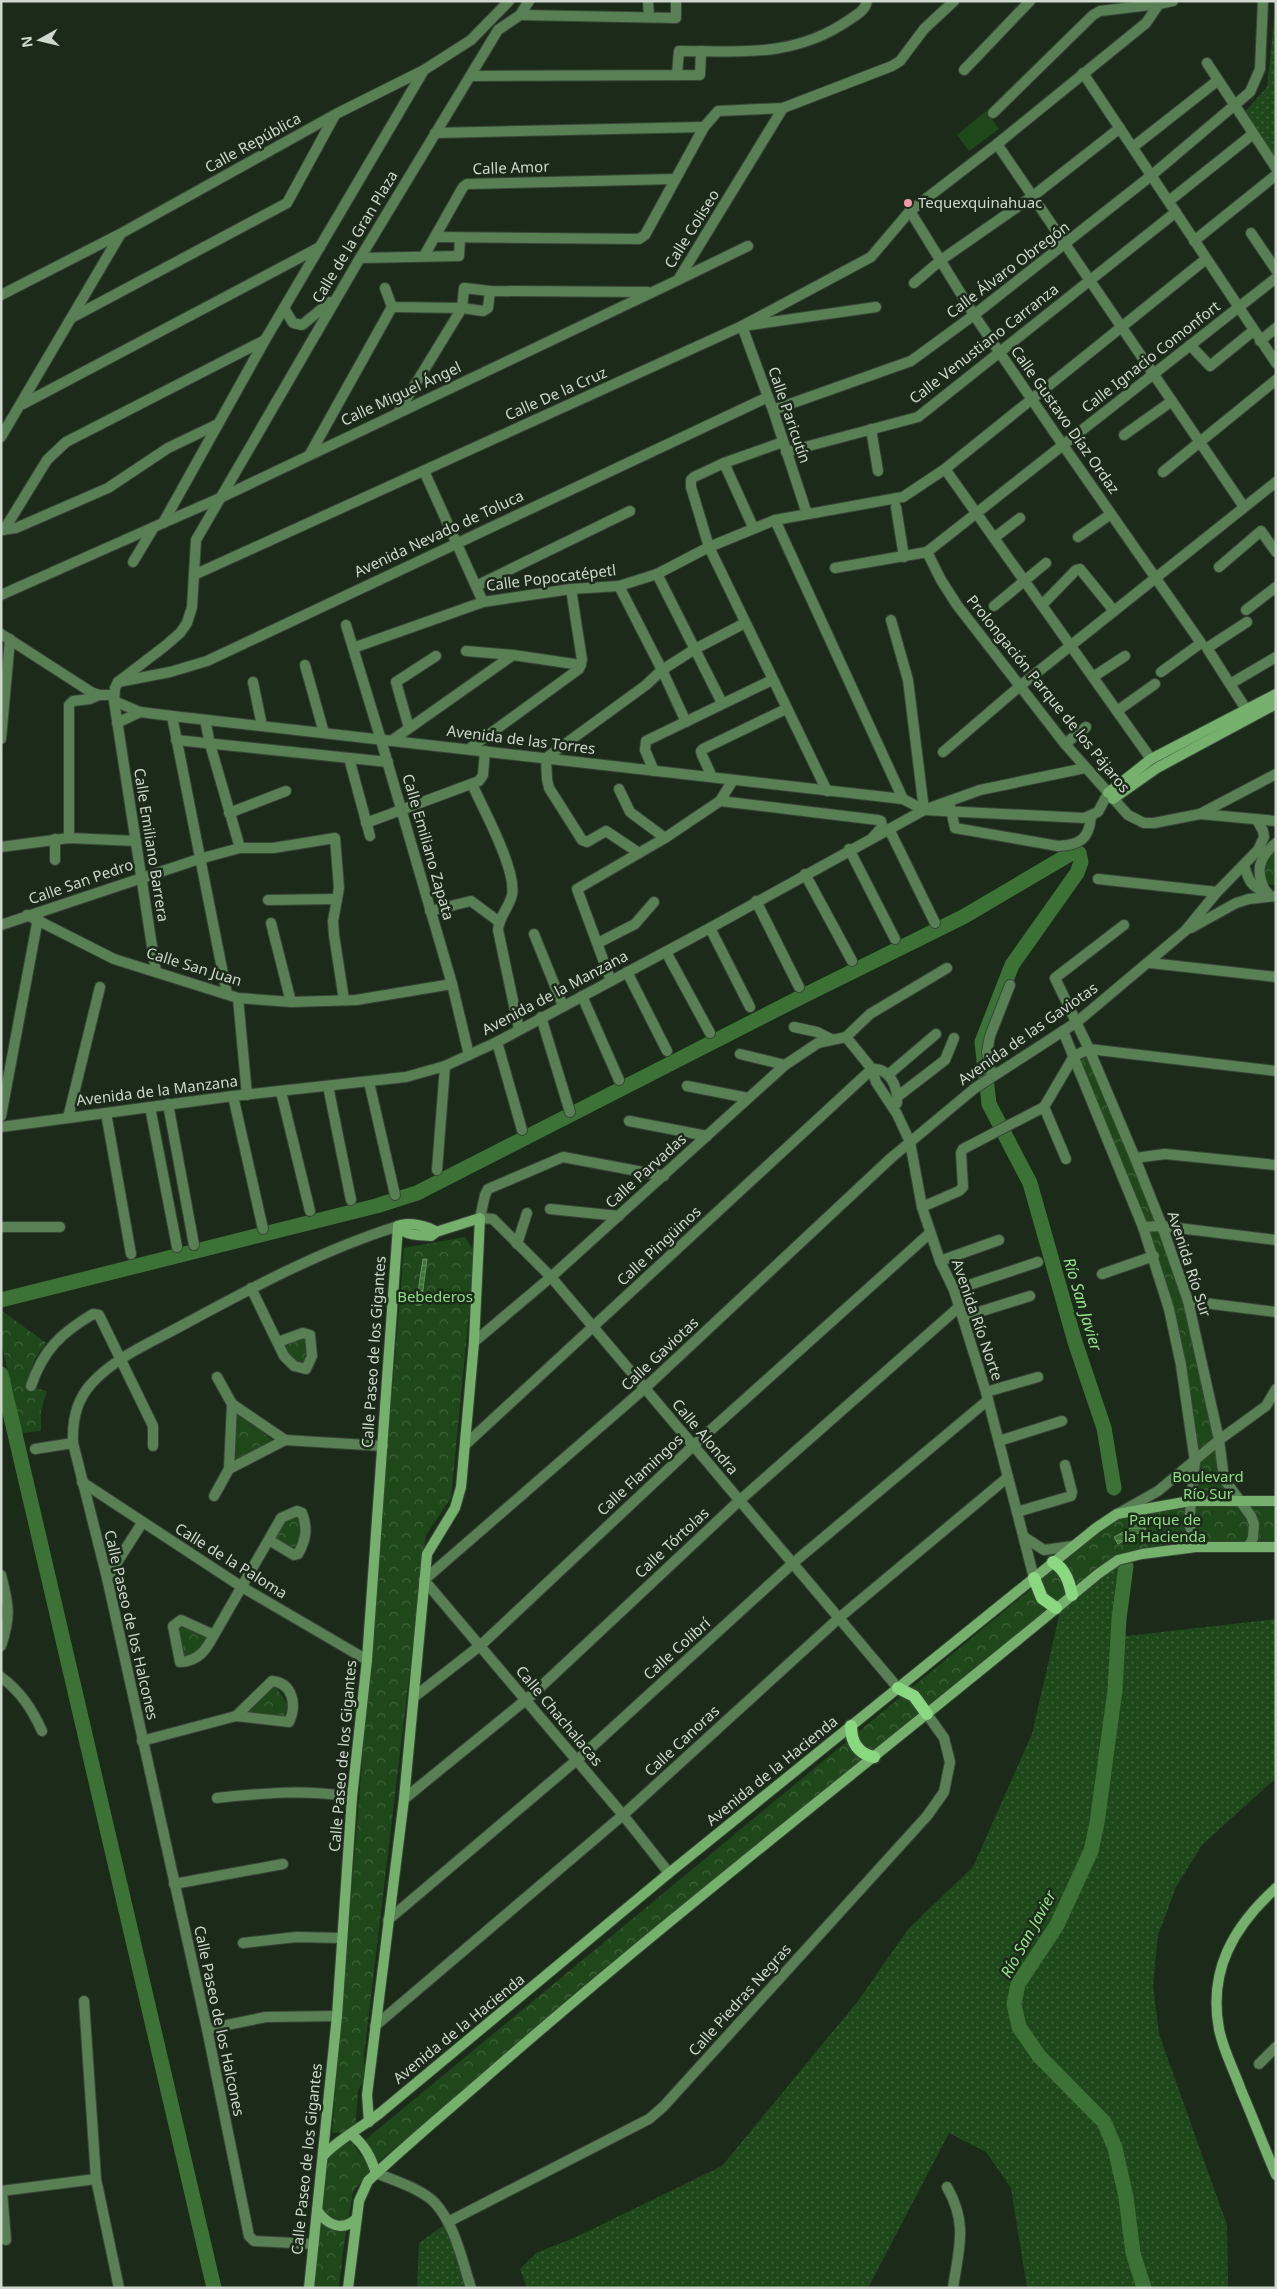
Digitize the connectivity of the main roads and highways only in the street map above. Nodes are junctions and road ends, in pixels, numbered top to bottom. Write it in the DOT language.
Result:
graph roads {
  1 [pos="1276,694"];
  2 [pos="1276,704"];
  3 [pos="1249,714"];
  4 [pos="398,1226"];
  5 [pos="1276,1501"];
  6 [pos="1276,1547"];
  7 [pos="1052,1562"];
  8 [pos="1034,1578"];
  9 [pos="1072,1595"];
  10 [pos="1056,1608"];
  11 [pos="898,1688"];
  12 [pos="927,1714"];
  13 [pos="851,1726"];
  14 [pos="874,1757"];
  15 [pos="1276,1888"];
  16 [pos="368,2104"];
  17 [pos="380,2113"];
  18 [pos="369,2122"];
  19 [pos="352,2135"];
  20 [pos="324,2155"];
  21 [pos="376,2173"];
  22 [pos="1276,2175"];
  23 [pos="318,2210"];
  24 [pos="356,2219"];
  25 [pos="309,2288"];
  26 [pos="348,2288"];
  1 -- 3 [label="main road"];
  2 -- 3 [label="main road"];
  3 -- 3 [label="main road"];
  4 -- 16 [label="main road, Calle Paseo de los Halcones"];
  4 -- 20 [label="main road, Calle Paseo de los Gigantes"];
  5 -- 7 [label="main road, Avenida de la Hacienda"];
  6 -- 9 [label="main road"];
  7 -- 8 [label="main road, Avenida de la Hacienda"];
  7 -- 9 [label="main road"];
  8 -- 10 [label="main road"];
  8 -- 11 [label="main road, Avenida de la Hacienda"];
  9 -- 10 [label="main road"];
  10 -- 12 [label="main road"];
  11 -- 12 [label="main road"];
  11 -- 13 [label="main road, Avenida de la Hacienda"];
  12 -- 14 [label="main road"];
  13 -- 14 [label="main road"];
  13 -- 17 [label="main road, Avenida de la Hacienda"];
  14 -- 21 [label="main road"];
  15 -- 22 [label="main road"];
  16 -- 17 [label="main road"];
  16 -- 18 [label="main road"];
  17 -- 18 [label="main road, Avenida de la Hacienda"];
  18 -- 19 [label="main road, Avenida de la Hacienda"];
  19 -- 20 [label="main road, Avenida de la Hacienda"];
  19 -- 21 [label="main road"];
  20 -- 23 [label="main road, Calle Paseo de los Gigantes"];
  21 -- 24 [label="main road"];
  23 -- 24 [label="main road"];
  23 -- 25 [label="main road, Calle Paseo de los Gigantes"];
  24 -- 26 [label="main road"];
}
